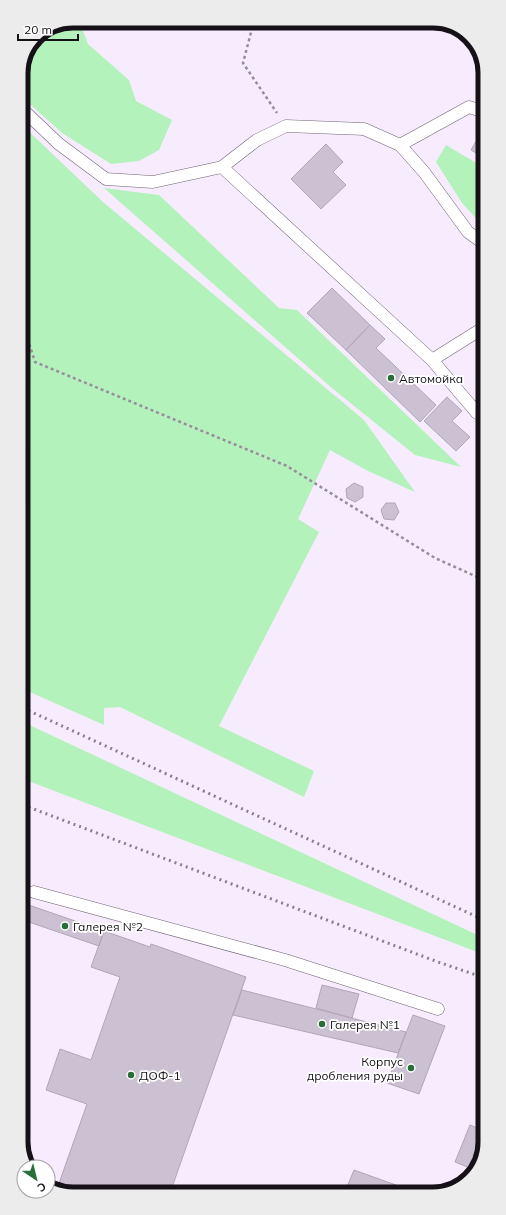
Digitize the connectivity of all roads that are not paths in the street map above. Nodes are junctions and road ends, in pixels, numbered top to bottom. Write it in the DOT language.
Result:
graph roads {
  1 [pos="478,110"];
  2 [pos="28,115"];
  3 [pos="400,145"];
  4 [pos="222,167"];
  5 [pos="478,239"];
  6 [pos="478,331"];
  7 [pos="432,360"];
  8 [pos="478,412"];
  9 [pos="34,892"];
  10 [pos="438,1008"];
  1 -- 3 [label="lane"];
  2 -- 4 [label="lane"];
  3 -- 4 [label="lane"];
  3 -- 5 [label="lane"];
  4 -- 7 [label="lane"];
  6 -- 7 [label="lane"];
  7 -- 8 [label="lane"];
  9 -- 10 [label="lane"];
}
